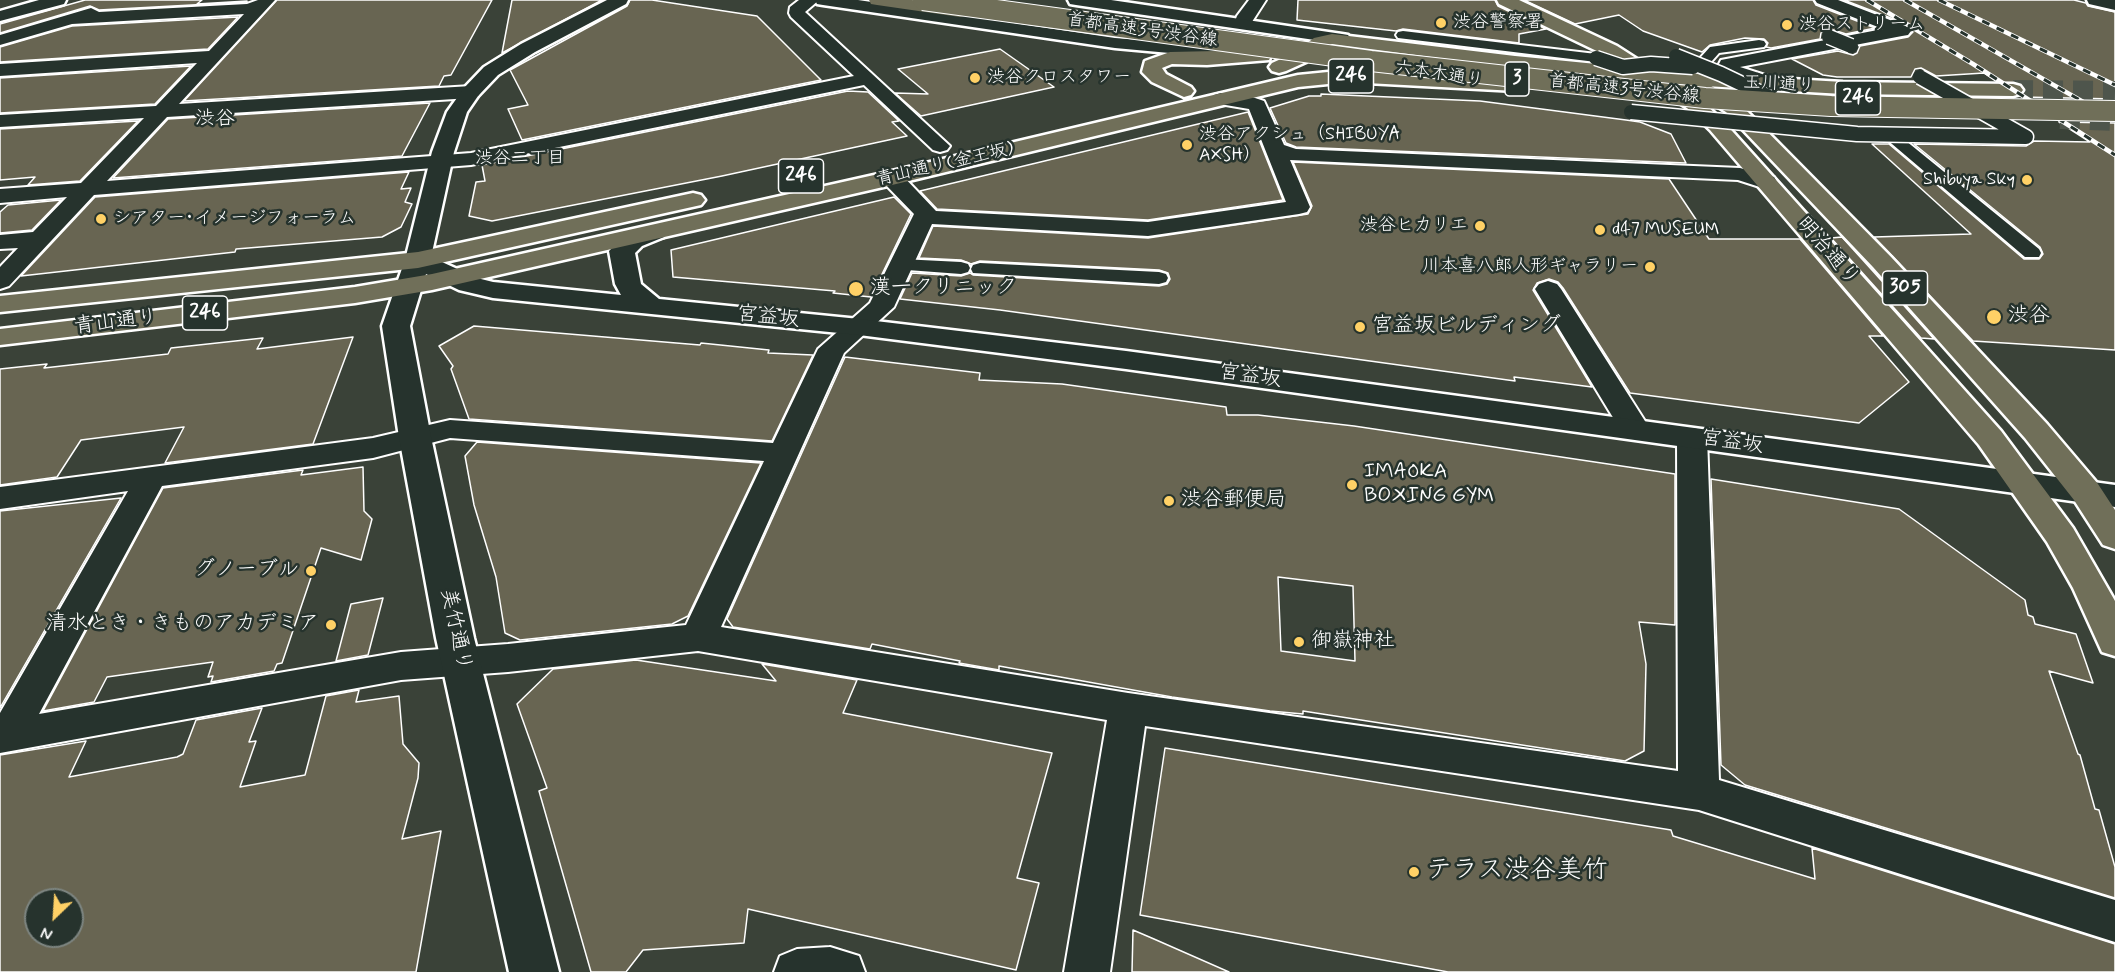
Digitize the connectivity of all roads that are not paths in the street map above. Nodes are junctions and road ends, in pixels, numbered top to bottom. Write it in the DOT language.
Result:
graph roads {
  1 [pos="58,0"];
  2 [pos="141,0"];
  3 [pos="620,0"];
  4 [pos="811,0"];
  5 [pos="823,0"];
  6 [pos="877,0"];
  7 [pos="923,0"];
  8 [pos="989,0"];
  9 [pos="1025,0"];
  10 [pos="1077,0"];
  11 [pos="1258,0"];
  12 [pos="1505,0"];
  13 [pos="1546,0"];
  14 [pos="1823,0"];
  15 [pos="2095,0"];
  16 [pos="264,2"];
  17 [pos="2115,5"];
  18 [pos="0,16"];
  19 [pos="71,19"];
  20 [pos="1242,24"];
  21 [pos="1117,27"];
  22 [pos="1405,36"];
  23 [pos="1829,37"];
  24 [pos="1342,39"];
  25 [pos="0,40"];
  26 [pos="1759,44"];
  27 [pos="1259,46"];
  28 [pos="1851,46"];
  29 [pos="1192,51"];
  30 [pos="215,56"];
  31 [pos="1676,57"];
  32 [pos="1299,58"];
  33 [pos="1623,67"];
  34 [pos="0,70"];
  35 [pos="1694,74"];
  36 [pos="1652,76"];
  37 [pos="1920,76"];
  38 [pos="867,79"];
  39 [pos="1483,82"];
  40 [pos="1777,85"];
  41 [pos="1184,91"];
  42 [pos="471,92"];
  43 [pos="1221,99"];
  44 [pos="2115,100"];
  45 [pos="1694,104"];
  46 [pos="2034,105"];
  47 [pos="1733,108"];
  48 [pos="162,110"];
  49 [pos="2115,111"];
  50 [pos="1658,114"];
  51 [pos="1632,116"];
  52 [pos="0,121"];
  53 [pos="1826,131"];
  54 [pos="1890,135"];
  55 [pos="940,146"];
  56 [pos="1276,149"];
  57 [pos="441,161"];
  58 [pos="836,169"];
  59 [pos="892,178"];
  60 [pos="1766,182"];
  61 [pos="86,189"];
  62 [pos="720,194"];
  63 [pos="0,196"];
  64 [pos="924,217"];
  65 [pos="656,232"];
  66 [pos="40,239"];
  67 [pos="0,242"];
  68 [pos="2032,254"];
  69 [pos="418,260"];
  70 [pos="901,265"];
  71 [pos="454,278"];
  72 [pos="1159,278"];
  73 [pos="410,286"];
  74 [pos="1548,289"];
  75 [pos="1,298"];
  76 [pos="653,307"];
  77 [pos="859,327"];
  78 [pos="0,337"];
  79 [pos="1635,429"];
  80 [pos="415,437"];
  81 [pos="1692,437"];
  82 [pos="784,453"];
  83 [pos="151,478"];
  84 [pos="2025,484"];
  85 [pos="2100,494"];
  86 [pos="0,498"];
  87 [pos="2115,537"];
  88 [pos="698,637"];
  89 [pos="2115,642"];
  90 [pos="461,662"];
  91 [pos="1128,708"];
  92 [pos="4,737"];
  93 [pos="1699,792"];
  94 [pos="2115,921"];
  95 [pos="534,972"];
  96 [pos="797,972"];
  97 [pos="842,972"];
  98 [pos="1087,972"];
  1 -- 18 [label="street"];
  2 -- 19 [label="street"];
  3 -- 42 [label="street, 美竹通り"];
  4 -- 38 [label="street"];
  5 -- 29 [label="street, 六本木通り"];
  6 -- 21 [label="main road, bridge"];
  7 -- 21 [label="main road, 首都高速3号渋谷線 / 3, bridge"];
  8 -- 27 [label="main road, 首都高速3号渋谷線 / 3"];
  9 -- 27 [label="main road"];
  10 -- 20 [label="street, 六本木通り"];
  11 -- 20 [label="street"];
  12 -- 36 [label="main road, 明治通り / 305"];
  13 -- 35 [label="main road, 明治通り / 305"];
  14 -- 40 [label="street"];
  15 -- 17 [label="street"];
  16 -- 19 [label="street"];
  16 -- 30 [label="street"];
  19 -- 25 [label="street"];
  20 -- 24 [label="street, 六本木通り"];
  20 -- 29 [label="street"];
  21 -- 49 [label="main road, 首都高速3号渋谷線 / 3, bridge"];
  22 -- 33 [label="street, bridge"];
  23 -- 28 [label="street, bridge"];
  24 -- 32 [label="main road, 246"];
  24 -- 36 [label="main road, 六本木通り / 246"];
  26 -- 35 [label="street"];
  27 -- 29 [label="street, 六本木通り"];
  27 -- 32 [label="street, 六本木通り"];
  27 -- 41 [label="main road"];
  27 -- 44 [label="main road, 首都高速3号渋谷線 / 3, bridge"];
  30 -- 34 [label="street"];
  30 -- 48 [label="street"];
  31 -- 35 [label="street, bridge"];
  32 -- 39 [label="street, 六本木通り"];
  32 -- 41 [label="main road, 青山通り(金王坂) / 246"];
  33 -- 35 [label="street, bridge"];
  33 -- 50 [label="street, bridge"];
  35 -- 36 [label="main road, 六本木通り / 246"];
  35 -- 40 [label="main road, 玉川通り / 246"];
  35 -- 46 [label="main road, 246"];
  35 -- 47 [label="main road, 明治通り / 305"];
  35 -- 53 [label="street, bridge"];
  36 -- 45 [label="main road, 明治通り / 305"];
  37 -- 54 [label="street, bridge"];
  38 -- 55 [label="street"];
  38 -- 57 [label="street"];
  39 -- 43 [label="main road, 青山通り(金王坂) / 246"];
  39 -- 45 [label="main road, 六本木通り / 246"];
  40 -- 46 [label="main road, 玉川通り / 246"];
  41 -- 55 [label="main road, 青山通り(金王坂) / 246"];
  42 -- 48 [label="street"];
  42 -- 57 [label="street, 美竹通り"];
  43 -- 56 [label="street"];
  43 -- 59 [label="main road, 青山通り(金王坂) / 246"];
  45 -- 47 [label="main road, 六本木通り / 246"];
  45 -- 60 [label="main road, 明治通り / 305"];
  46 -- 47 [label="main road, 玉川通り / 246"];
  47 -- 85 [label="main road, 明治通り / 305"];
  48 -- 52 [label="street"];
  48 -- 61 [label="street"];
  50 -- 51 [label="street, bridge"];
  50 -- 53 [label="street, bridge"];
  53 -- 54 [label="street, bridge"];
  54 -- 68 [label="street"];
  55 -- 58 [label="main road, 青山通り(金王坂) / 246"];
  56 -- 60 [label="street"];
  56 -- 64 [label="street"];
  57 -- 61 [label="street"];
  57 -- 69 [label="street, 美竹通り"];
  59 -- 64 [label="street"];
  59 -- 65 [label="main road, 青山通り(金王坂) / 246"];
  60 -- 84 [label="main road, 明治通り / 305"];
  61 -- 63 [label="street"];
  61 -- 66 [label="street"];
  62 -- 69 [label="main road, 246"];
  64 -- 70 [label="street"];
  65 -- 71 [label="main road, 青山通り(金王坂) / 246"];
  65 -- 76 [label="street"];
  66 -- 67 [label="street"];
  66 -- 75 [label="street"];
  69 -- 71 [label="street, 宮益坂"];
  69 -- 73 [label="street, 美竹通り"];
  69 -- 75 [label="main road, 青山通り / 246"];
  70 -- 72 [label="street"];
  70 -- 77 [label="street"];
  71 -- 73 [label="main road, 青山通り(金王坂) / 246"];
  71 -- 76 [label="street, 宮益坂"];
  73 -- 78 [label="main road, 青山通り / 246"];
  73 -- 80 [label="street, 美竹通り"];
  74 -- 79 [label="street"];
  76 -- 77 [label="street, 宮益坂"];
  77 -- 79 [label="street, 宮益坂"];
  77 -- 82 [label="street"];
  79 -- 81 [label="street, 宮益坂"];
  80 -- 82 [label="street"];
  80 -- 83 [label="street"];
  80 -- 90 [label="street, 美竹通り"];
  81 -- 84 [label="street, 宮益坂"];
  81 -- 93 [label="street"];
  82 -- 88 [label="street"];
  83 -- 86 [label="street"];
  83 -- 92 [label="street"];
  84 -- 85 [label="street, 宮益坂"];
  84 -- 89 [label="main road, 明治通り / 305"];
  85 -- 87 [label="main road, 明治通り / 305"];
  88 -- 90 [label="street"];
  88 -- 91 [label="street"];
  90 -- 92 [label="street"];
  90 -- 95 [label="street, 美竹通り"];
  91 -- 93 [label="street"];
  91 -- 98 [label="street"];
  93 -- 94 [label="street"];
  96 -- 97 [label="street"];
}
